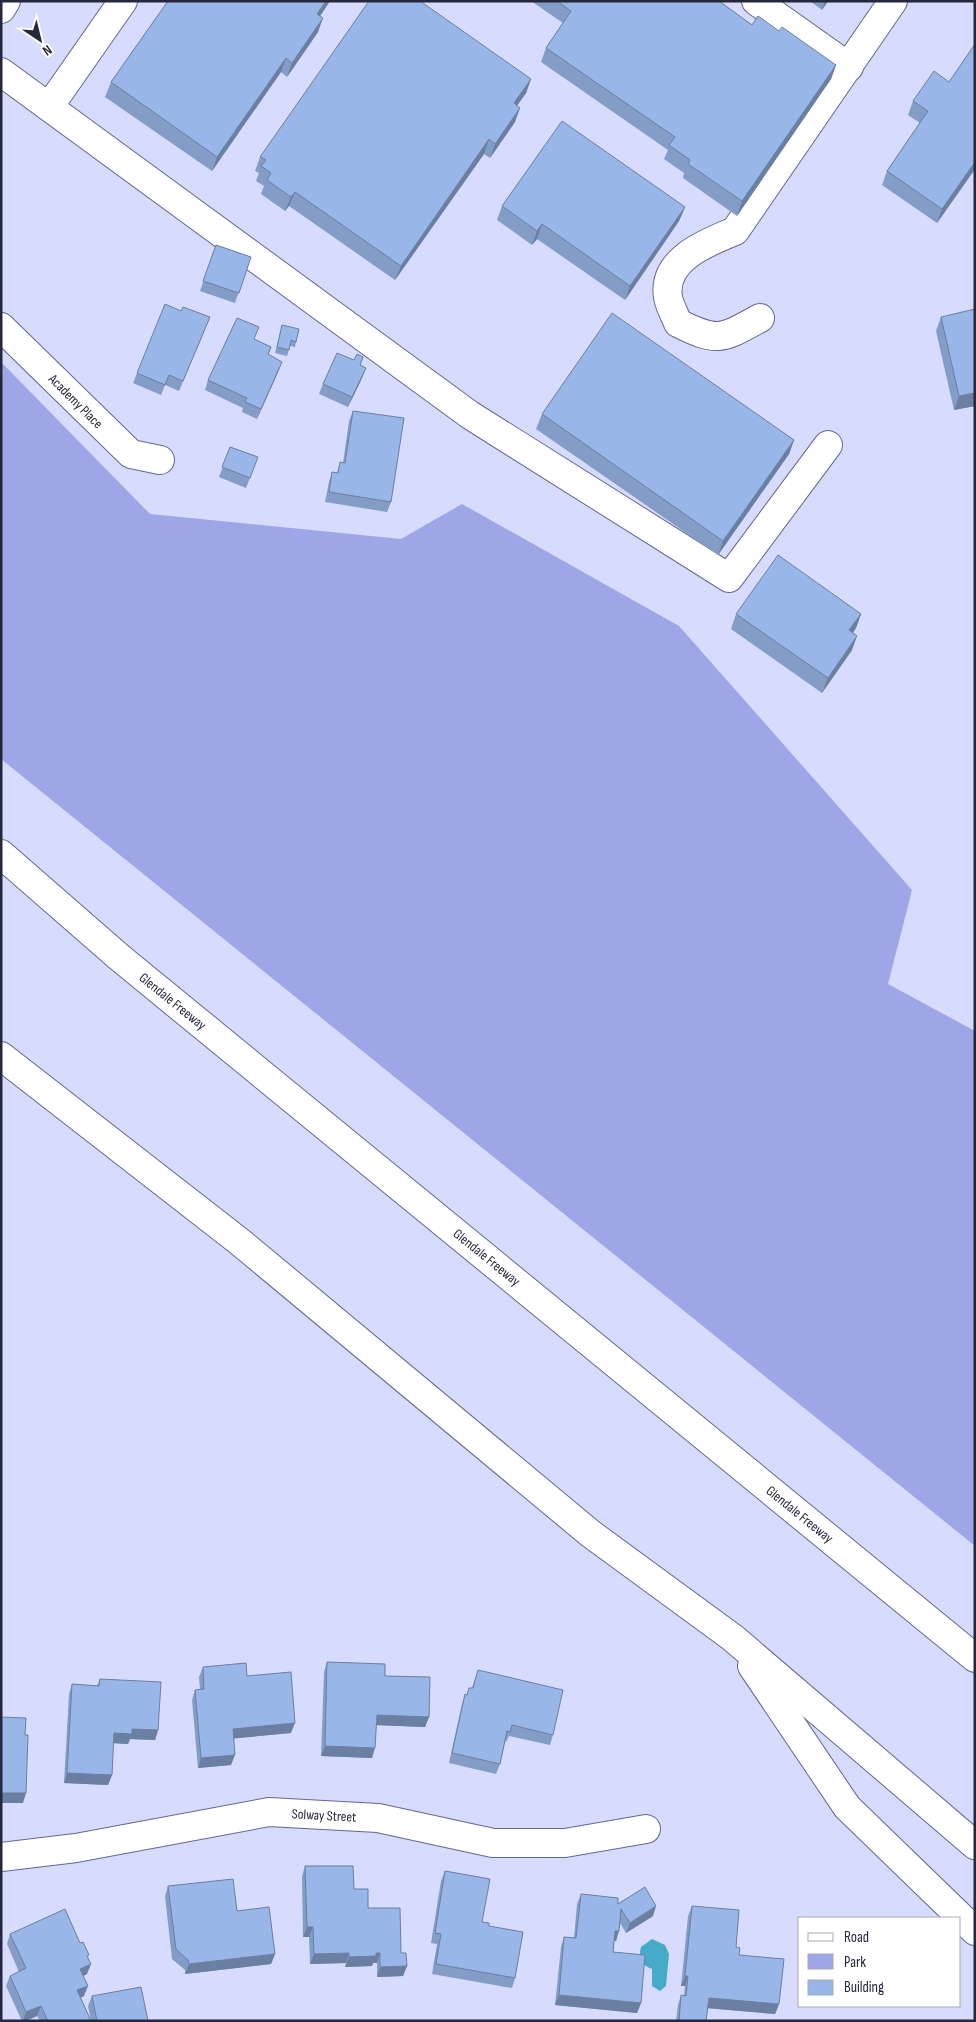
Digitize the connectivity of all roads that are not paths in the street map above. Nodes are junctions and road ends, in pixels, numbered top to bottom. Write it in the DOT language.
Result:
graph roads {
  1 [pos="6,1"];
  2 [pos="123,1"];
  3 [pos="756,1"];
  4 [pos="893,1"];
  5 [pos="1,8"];
  6 [pos="849,67"];
  7 [pos="1,72"];
  8 [pos="49,106"];
  9 [pos="760,318"];
  10 [pos="1,327"];
  11 [pos="828,445"];
  12 [pos="160,460"];
  13 [pos="1,854"];
  14 [pos="1,1056"];
  15 [pos="733,1638"];
  16 [pos="975,1658"];
  17 [pos="646,1829"];
  18 [pos="975,1845"];
  19 [pos="1,1856"];
  20 [pos="961,1917"];
  21 [pos="961,1917"];
  22 [pos="975,1931"];
  1 -- 5 [label="main road"];
  2 -- 8 [label="main road"];
  3 -- 6 [label="main road"];
  4 -- 6 [label="main road"];
  6 -- 9 [label="main road"];
  7 -- 8 [label="main road"];
  8 -- 11 [label="main road"];
  10 -- 12 [label="main road, Academy Place"];
  13 -- 16 [label="main road, Glendale Freeway"];
  14 -- 15 [label="main road"];
  15 -- 18 [label="main road"];
  15 -- 20 [label="main road"];
  17 -- 19 [label="main road, Solway Street"];
  21 -- 22 [label="main road"];
}
